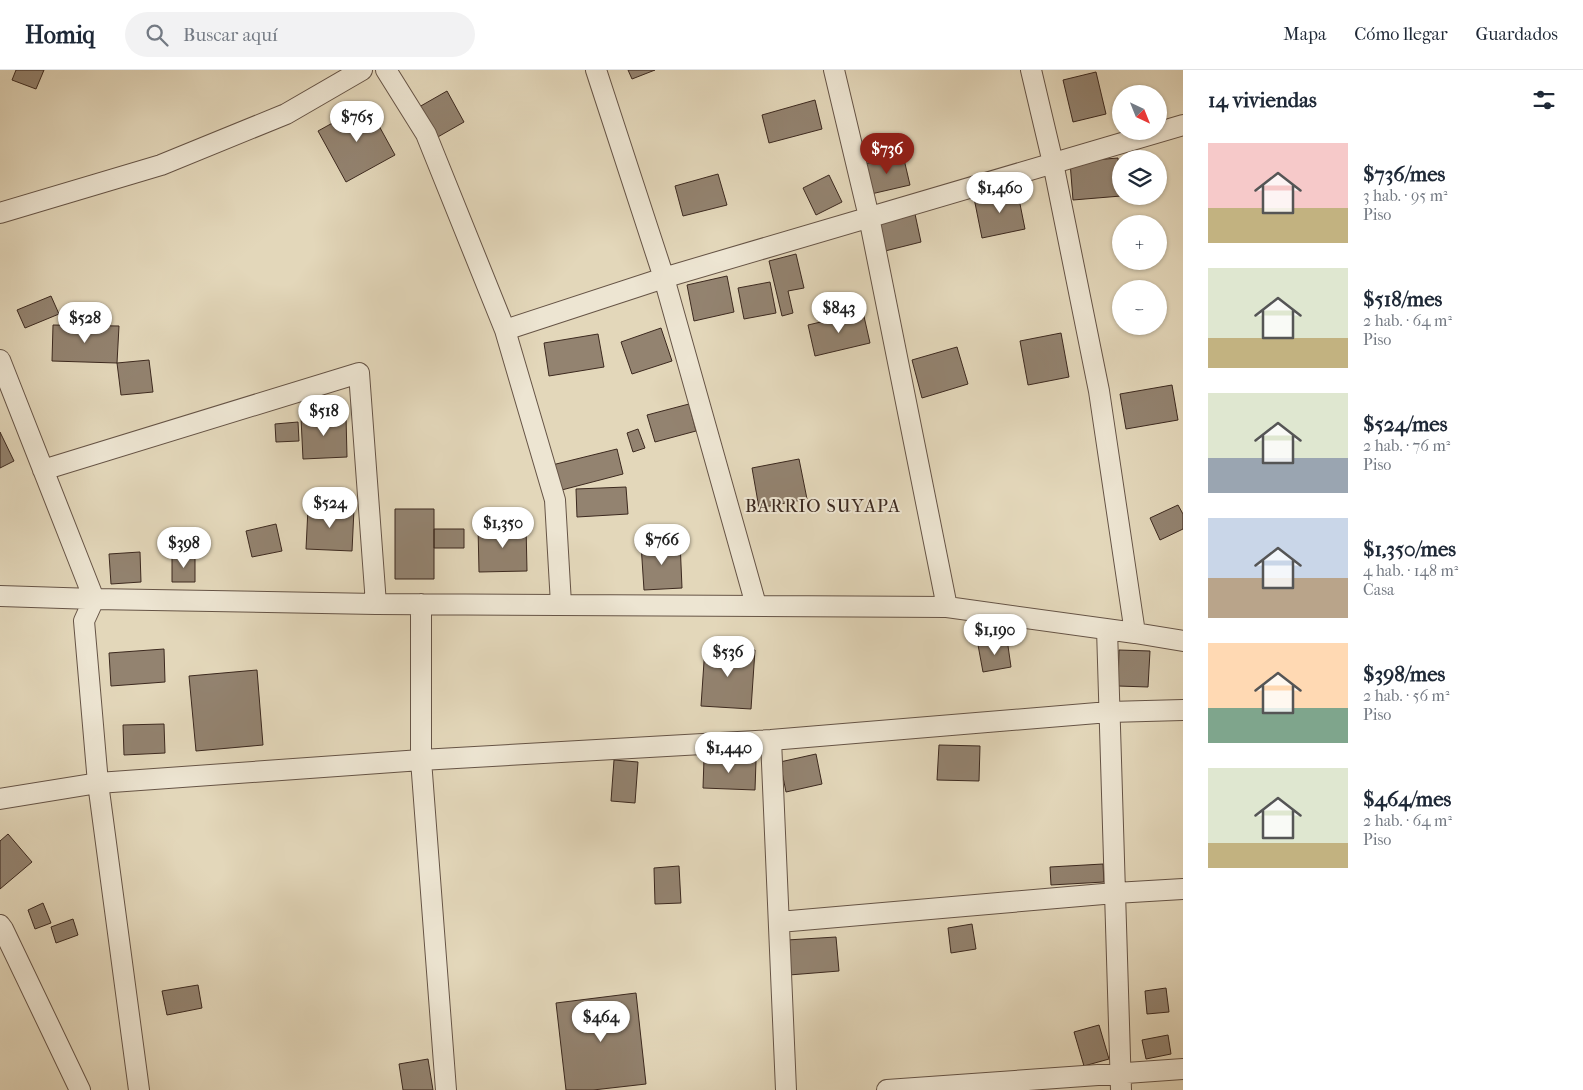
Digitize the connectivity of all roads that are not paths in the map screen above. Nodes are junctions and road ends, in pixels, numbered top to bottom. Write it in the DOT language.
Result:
graph roads {
  1 [pos="362,70"];
  2 [pos="386,70"];
  3 [pos="596,70"];
  4 [pos="834,70"];
  5 [pos="1031,70"];
  6 [pos="1183,126"];
  7 [pos="1053,163"];
  8 [pos="0,213"];
  9 [pos="869,218"];
  10 [pos="664,278"];
  11 [pos="505,330"];
  12 [pos="0,360"];
  13 [pos="43,470"];
  14 [pos="0,596"];
  15 [pos="94,599"];
  16 [pos="376,604"];
  17 [pos="421,604"];
  18 [pos="561,604"];
  19 [pos="756,605"];
  20 [pos="947,607"];
  21 [pos="1107,629"];
  22 [pos="1135,633"];
  23 [pos="1183,641"];
  24 [pos="1183,710"];
  25 [pos="1109,712"];
  26 [pos="771,740"];
  27 [pos="421,760"];
  28 [pos="98,783"];
  29 [pos="0,799"];
  30 [pos="1183,889"];
  31 [pos="1115,893"];
  32 [pos="779,922"];
  33 [pos="1,928"];
  34 [pos="1183,1069"];
  35 [pos="1121,1082"];
  36 [pos="80,1090"];
  37 [pos="140,1090"];
  38 [pos="446,1090"];
  39 [pos="786,1090"];
  40 [pos="887,1090"];
  1 -- 8 [label="street"];
  2 -- 11 [label="street"];
  3 -- 10 [label="street"];
  4 -- 9 [label="street"];
  5 -- 7 [label="street"];
  6 -- 7 [label="street"];
  7 -- 9 [label="street"];
  7 -- 22 [label="street"];
  9 -- 10 [label="street"];
  9 -- 20 [label="street"];
  10 -- 11 [label="street"];
  10 -- 19 [label="street"];
  11 -- 18 [label="street"];
  12 -- 13 [label="street"];
  13 -- 15 [label="street"];
  13 -- 16 [label="street"];
  14 -- 15 [label="street"];
  15 -- 16 [label="street"];
  15 -- 28 [label="street"];
  16 -- 17 [label="street"];
  17 -- 18 [label="street"];
  17 -- 27 [label="street"];
  18 -- 19 [label="street"];
  19 -- 20 [label="street"];
  20 -- 21 [label="street"];
  21 -- 22 [label="street"];
  21 -- 25 [label="street"];
  22 -- 23 [label="street"];
  24 -- 25 [label="street"];
  25 -- 26 [label="street"];
  25 -- 31 [label="street"];
  26 -- 27 [label="street"];
  26 -- 32 [label="street"];
  27 -- 28 [label="street"];
  27 -- 38 [label="street"];
  28 -- 29 [label="street"];
  28 -- 37 [label="street"];
  30 -- 31 [label="street"];
  31 -- 32 [label="street"];
  31 -- 35 [label="street"];
  32 -- 39 [label="street"];
  33 -- 36 [label="street"];
  34 -- 35 [label="street"];
  35 -- 40 [label="street"];
}
